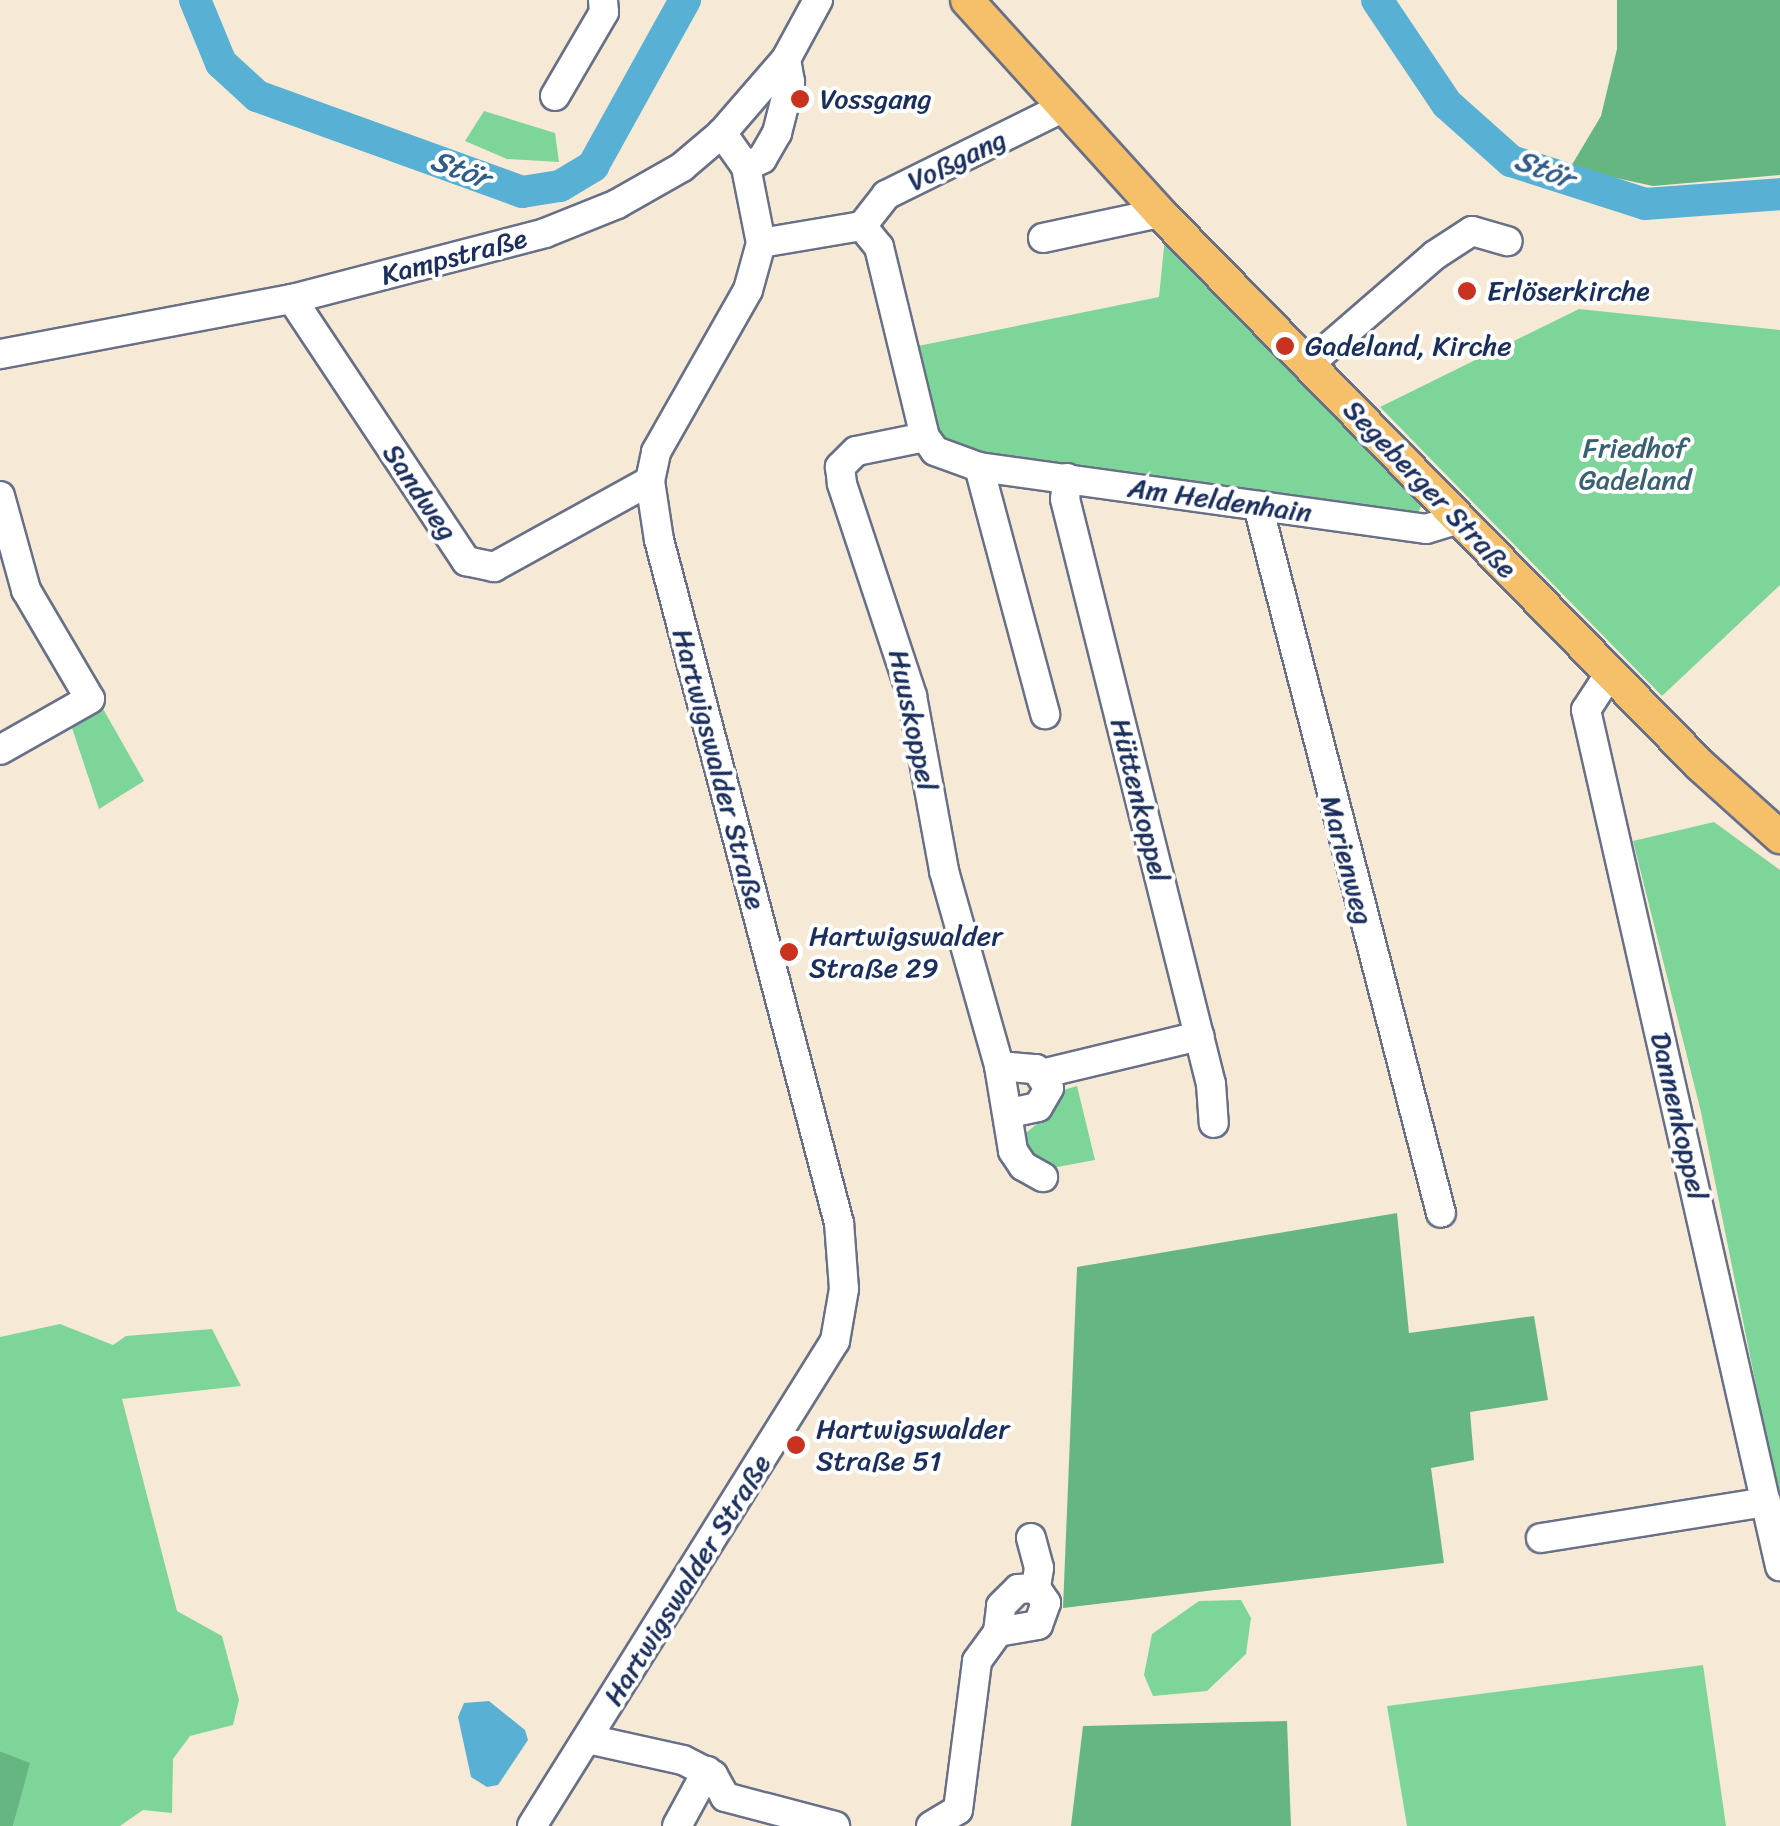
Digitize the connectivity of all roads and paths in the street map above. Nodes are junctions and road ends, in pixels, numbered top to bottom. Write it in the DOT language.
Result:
graph roads {
  1 [pos="603,0"];
  2 [pos="818,0"];
  3 [pos="966,0"];
  4 [pos="774,94"];
  5 [pos="555,96"];
  6 [pos="1062,108"];
  7 [pos="722,133"];
  8 [pos="746,168"];
  9 [pos="1160,214"];
  10 [pos="862,226"];
  11 [pos="1043,238"];
  12 [pos="1508,241"];
  13 [pos="761,243"];
  14 [pos="292,300"];
  15 [pos="0,354"];
  16 [pos="1308,364"];
  17 [pos="924,437"];
  18 [pos="979,466"];
  19 [pos="1067,478"];
  20 [pos="650,481"];
  21 [pos="0,496"];
  22 [pos="1258,506"];
  23 [pos="1459,519"];
  24 [pos="1610,673"];
  25 [pos="1045,714"];
  26 [pos="0,750"];
  27 [pos="1780,837"];
  28 [pos="1199,1036"];
  29 [pos="999,1066"];
  30 [pos="1041,1074"];
  31 [pos="1008,1113"];
  32 [pos="1214,1123"];
  33 [pos="1043,1177"];
  34 [pos="1441,1214"];
  35 [pos="1766,1502"];
  36 [pos="1031,1538"];
  37 [pos="1541,1538"];
  38 [pos="1780,1566"];
  39 [pos="588,1738"];
  40 [pos="707,1770"];
  41 [pos="940,1825"];
  42 [pos="532,1826"];
  43 [pos="676,1826"];
  44 [pos="835,1826"];
  1 -- 5 [label="street"];
  2 -- 4 [label="street, Kampstraße"];
  3 -- 6 [label="main road, Segeberger Straße"];
  4 -- 7 [label="street, Kampstraße"];
  4 -- 8 [label="street"];
  6 -- 9 [label="main road, Segeberger Straße"];
  6 -- 10 [label="street, Voßgang"];
  7 -- 8 [label="street, Hartwigswalder Straße"];
  7 -- 14 [label="street, Kampstraße"];
  8 -- 13 [label="street, Hartwigswalder Straße"];
  9 -- 11 [label="street"];
  9 -- 16 [label="main road, Segeberger Straße"];
  10 -- 13 [label="street"];
  10 -- 17 [label="street"];
  12 -- 16 [label="street"];
  13 -- 20 [label="street, Hartwigswalder Straße"];
  14 -- 15 [label="street, Kampstraße"];
  14 -- 20 [label="street, Sandweg"];
  16 -- 23 [label="main road, Segeberger Straße"];
  17 -- 18 [label="street, Am Heldenhain"];
  17 -- 29 [label="street, Huuskoppel"];
  18 -- 19 [label="street, Am Heldenhain"];
  18 -- 25 [label="street"];
  19 -- 22 [label="street, Am Heldenhain"];
  19 -- 28 [label="street, Hüttenkoppel"];
  20 -- 39 [label="street, Hartwigswalder Straße"];
  21 -- 26 [label="street"];
  22 -- 23 [label="street, Am Heldenhain"];
  22 -- 34 [label="street, Marienweg"];
  23 -- 24 [label="main road, Segeberger Straße"];
  24 -- 27 [label="main road, Segeberger Straße"];
  24 -- 35 [label="street, Dannenkoppel"];
  28 -- 30 [label="street"];
  28 -- 32 [label="street, Hüttenkoppel"];
  29 -- 30 [label="street"];
  29 -- 31 [label="street, Huuskoppel"];
  30 -- 31 [label="street"];
  31 -- 33 [label="street, Huuskoppel"];
  35 -- 37 [label="street"];
  35 -- 38 [label="street, Dannenkoppel"];
  36 -- 41 [label="street"];
  39 -- 40 [label="street"];
  39 -- 42 [label="street, Hartwigswalder Straße"];
  40 -- 43 [label="street"];
  40 -- 44 [label="street"];
}
